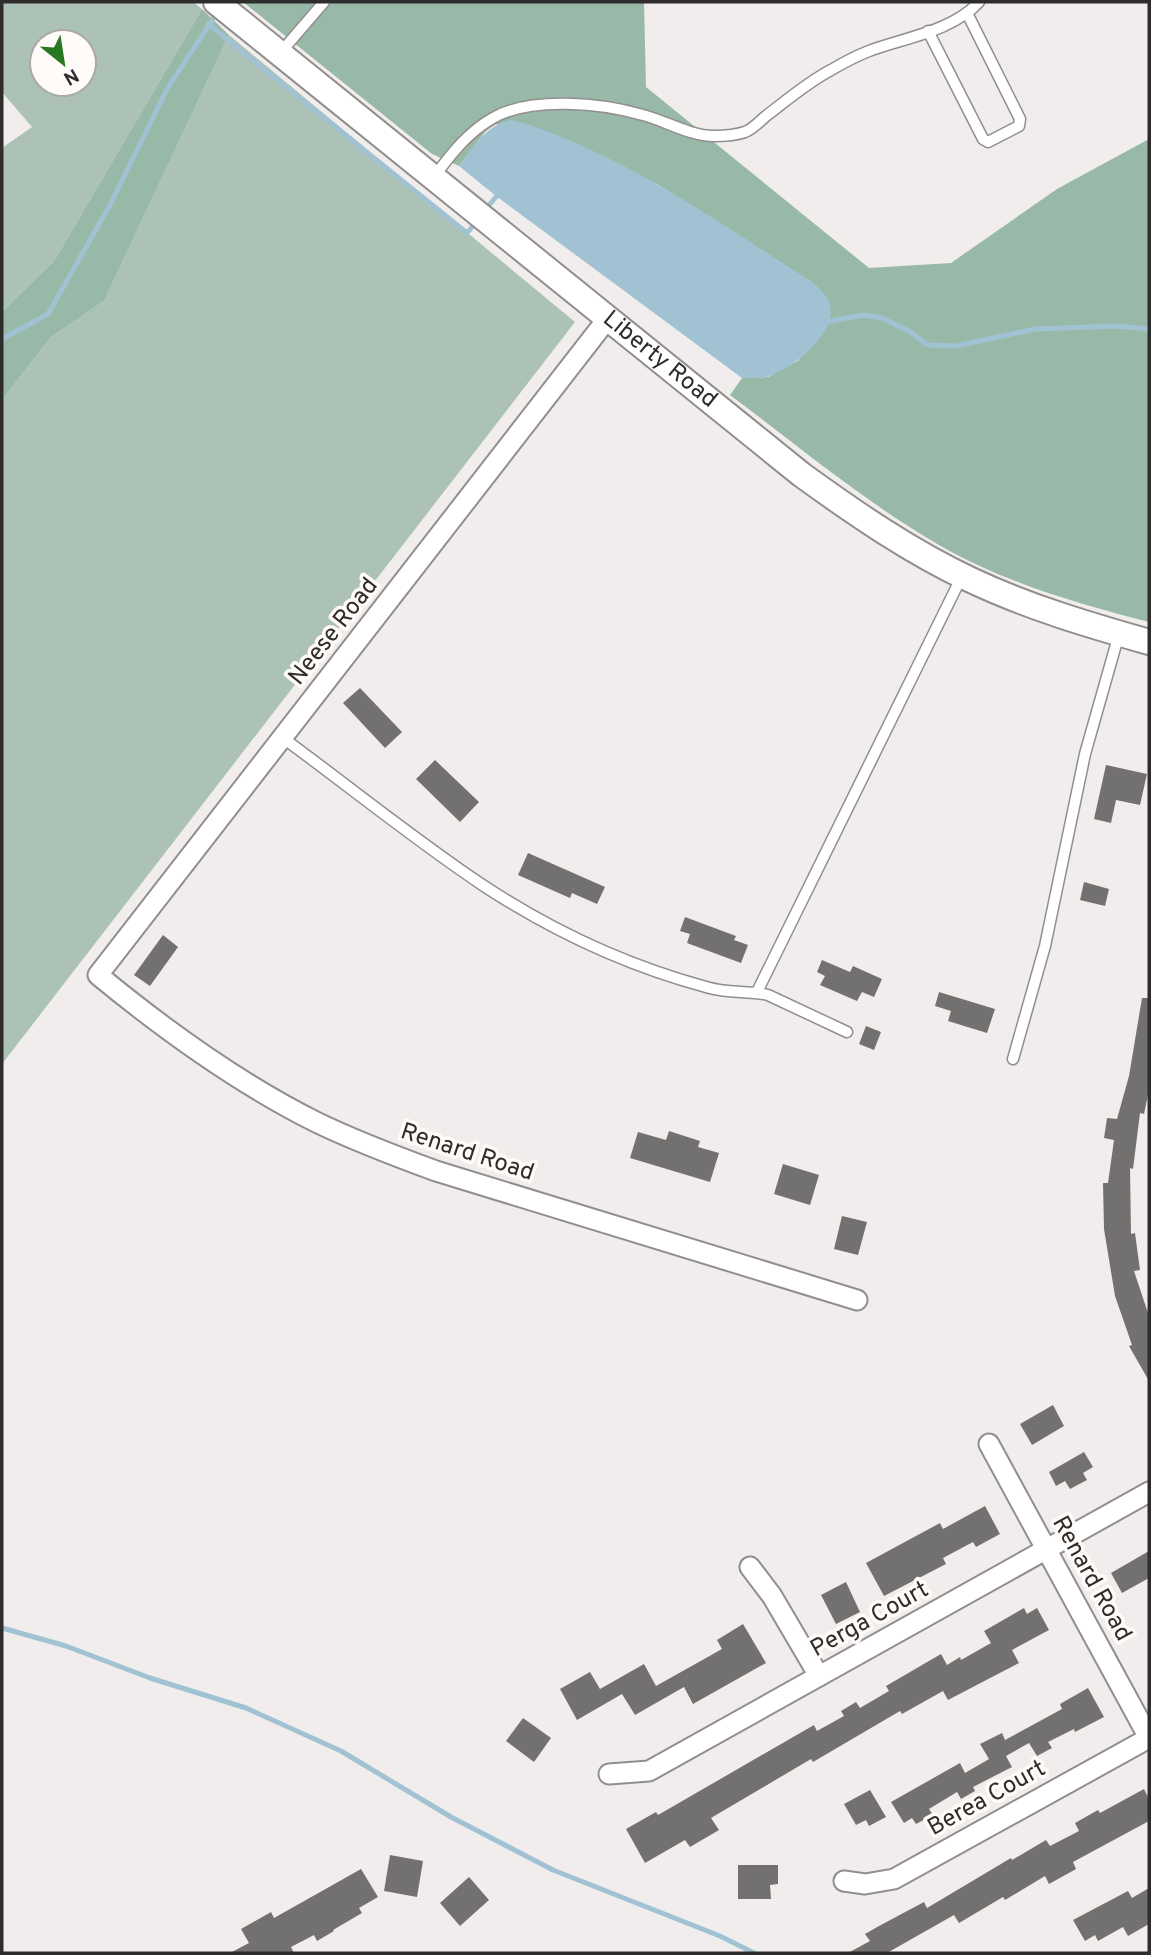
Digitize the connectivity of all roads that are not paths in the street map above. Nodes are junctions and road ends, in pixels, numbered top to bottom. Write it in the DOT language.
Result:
graph roads {
  1 [pos="216,2"];
  2 [pos="324,2"];
  3 [pos="979,2"];
  4 [pos="967,13"];
  5 [pos="928,31"];
  6 [pos="280,53"];
  7 [pos="434,178"];
  8 [pos="608,318"];
  9 [pos="962,575"];
  10 [pos="1119,633"];
  11 [pos="1149,642"];
  12 [pos="283,738"];
  13 [pos="98,975"];
  14 [pos="757,992"];
  15 [pos="848,1032"];
  16 [pos="1013,1059"];
  17 [pos="857,1300"];
  18 [pos="989,1444"];
  19 [pos="1149,1492"];
  20 [pos="1047,1549"];
  21 [pos="750,1567"];
  22 [pos="819,1676"];
  23 [pos="1149,1738"];
  24 [pos="609,1774"];
  25 [pos="844,1881"];
  1 -- 6 [label="street, Liberty Road"];
  2 -- 6 [label="lane"];
  3 -- 4 [label="lane"];
  4 -- 5 [label="lane"];
  4 -- 5 [label="lane"];
  5 -- 7 [label="lane"];
  6 -- 7 [label="street, Liberty Road"];
  7 -- 8 [label="street, Liberty Road"];
  8 -- 9 [label="street, Liberty Road"];
  8 -- 12 [label="street, Neese Road"];
  9 -- 10 [label="street, Liberty Road"];
  9 -- 14 [label="lane"];
  10 -- 11 [label="street, Liberty Road"];
  10 -- 16 [label="lane"];
  12 -- 13 [label="street, Neese Road"];
  12 -- 14 [label="lane"];
  13 -- 17 [label="street, Renard Road"];
  14 -- 15 [label="lane"];
  18 -- 20 [label="street, Renard Road"];
  19 -- 20 [label="street, Perga Court"];
  20 -- 22 [label="street, Perga Court"];
  20 -- 23 [label="street, Renard Road"];
  21 -- 22 [label="street"];
  22 -- 24 [label="street, Perga Court"];
  23 -- 25 [label="street, Berea Court"];
}
